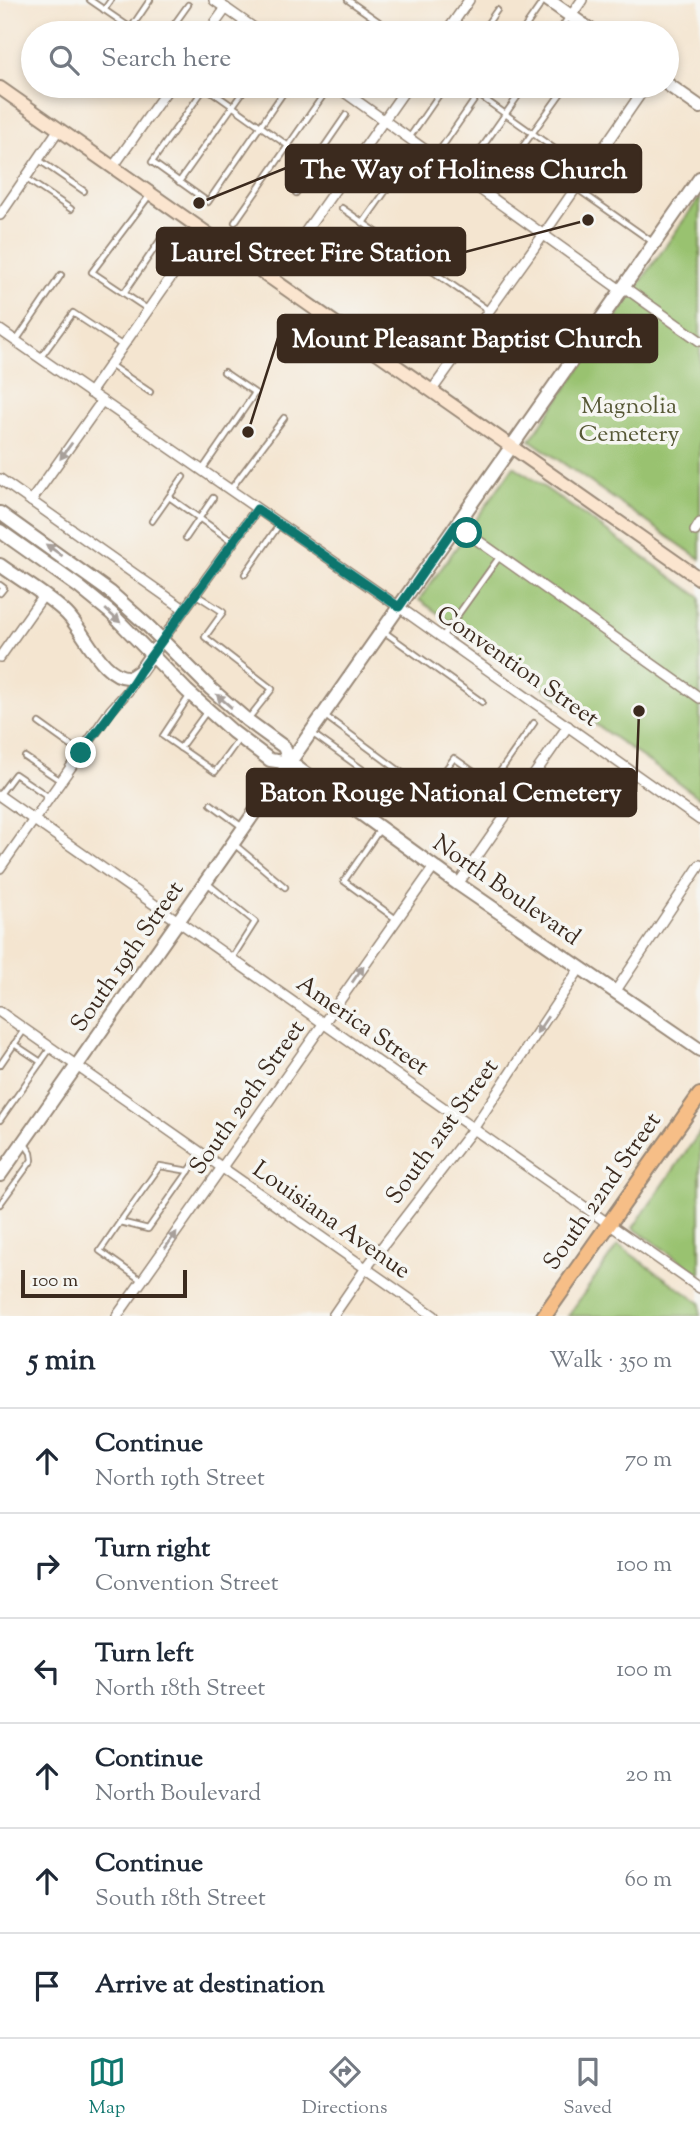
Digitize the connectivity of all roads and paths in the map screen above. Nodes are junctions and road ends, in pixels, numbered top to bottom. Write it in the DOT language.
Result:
graph roads {
  1 [pos="90,0"];
  2 [pos="111,0"];
  3 [pos="150,0"];
  4 [pos="214,0"];
  5 [pos="348,0"];
  6 [pos="469,0"];
  7 [pos="546,0"];
  8 [pos="582,0"];
  9 [pos="229,4"];
  10 [pos="188,5"];
  11 [pos="104,10"];
  12 [pos="497,10"];
  13 [pos="570,16"];
  14 [pos="120,21"];
  15 [pos="136,21"];
  16 [pos="177,21"];
  17 [pos="217,21"];
  18 [pos="248,21"];
  19 [pos="378,21"];
  20 [pos="454,21"];
  21 [pos="489,21"];
  22 [pos="530,21"];
  23 [pos="566,21"];
  24 [pos="577,21"];
  25 [pos="0,88"];
  26 [pos="679,92"];
  27 [pos="162,98"];
  28 [pos="197,98"];
  29 [pos="222,98"];
  30 [pos="239,98"];
  31 [pos="280,98"];
  32 [pos="321,98"];
  33 [pos="353,98"];
  34 [pos="400,98"];
  35 [pos="437,98"];
  36 [pos="475,98"];
  37 [pos="484,98"];
  38 [pos="517,98"];
  39 [pos="558,98"];
  40 [pos="638,98"];
  41 [pos="233,106"];
  42 [pos="700,107"];
  43 [pos="506,114"];
  44 [pos="346,115"];
  45 [pos="384,120"];
  46 [pos="261,126"];
  47 [pos="59,129"];
  48 [pos="533,133"];
  49 [pos="408,139"];
  50 [pos="289,146"];
  51 [pos="421,148"];
  52 [pos="516,156"];
  53 [pos="435,158"];
  54 [pos="38,159"];
  55 [pos="314,164"];
  56 [pos="113,167"];
  57 [pos="587,172"];
  58 [pos="462,176"];
  59 [pos="25,178"];
  60 [pos="700,178"];
  61 [pos="179,182"];
  62 [pos="340,182"];
  63 [pos="576,188"];
  64 [pos="84,191"];
  65 [pos="151,193"];
  66 [pos="296,193"];
  67 [pos="342,208"];
  68 [pos="71,209"];
  69 [pos="0,215"];
  70 [pos="235,222"];
  71 [pos="363,223"];
  72 [pos="204,230"];
  73 [pos="544,234"];
  74 [pos="163,236"];
  75 [pos="654,243"];
  76 [pos="61,275"];
  77 [pos="273,278"];
  78 [pos="623,289"];
  79 [pos="124,293"];
  80 [pos="149,310"];
  81 [pos="488,311"];
  82 [pos="0,330"];
  83 [pos="16,341"];
  84 [pos="700,341"];
  85 [pos="123,346"];
  86 [pos="40,358"];
  87 [pos="110,365"];
  88 [pos="224,372"];
  89 [pos="432,390"];
  90 [pos="150,392"];
  91 [pos="90,393"];
  92 [pos="102,401"];
  93 [pos="284,418"];
  94 [pos="510,446"];
  95 [pos="202,470"];
  96 [pos="183,477"];
  97 [pos="0,479"];
  98 [pos="230,490"];
  99 [pos="169,497"];
  100 [pos="214,498"];
  101 [pos="31,501"];
  102 [pos="257,509"];
  103 [pos="1,513"];
  104 [pos="199,518"];
  105 [pos="152,521"];
  106 [pos="280,524"];
  107 [pos="456,525"];
  108 [pos="0,531"];
  109 [pos="186,538"];
  110 [pos="233,542"];
  111 [pos="500,556"];
  112 [pos="1,569"];
  113 [pos="245,574"];
  114 [pos="700,579"];
  115 [pos="0,585"];
  116 [pos="0,593"];
  117 [pos="195,594"];
  118 [pos="43,596"];
  119 [pos="399,607"];
  120 [pos="184,609"];
  121 [pos="382,631"];
  122 [pos="441,637"];
  123 [pos="162,640"];
  124 [pos="152,654"];
  125 [pos="0,657"];
  126 [pos="140,671"];
  127 [pos="191,694"];
  128 [pos="700,698"];
  129 [pos="482,702"];
  130 [pos="208,711"];
  131 [pos="323,715"];
  132 [pos="247,720"];
  133 [pos="39,723"];
  134 [pos="534,723"];
  135 [pos="568,726"];
  136 [pos="311,733"];
  137 [pos="240,737"];
  138 [pos="180,748"];
  139 [pos="81,753"];
  140 [pos="25,757"];
  141 [pos="290,763"];
  142 [pos="61,781"];
  143 [pos="491,784"];
  144 [pos="424,789"];
  145 [pos="487,794"];
  146 [pos="0,795"];
  147 [pos="49,798"];
  148 [pos="211,804"];
  149 [pos="412,806"];
  150 [pos="509,810"];
  151 [pos="34,820"];
  152 [pos="700,820"];
  153 [pos="381,828"];
  154 [pos="244,829"];
  155 [pos="233,844"];
  156 [pos="700,865"];
  157 [pos="434,867"];
  158 [pos="0,868"];
  159 [pos="206,882"];
  160 [pos="458,884"];
  161 [pos="285,887"];
  162 [pos="397,919"];
  163 [pos="179,920"];
  164 [pos="232,958"];
  165 [pos="580,968"];
  166 [pos="615,992"];
  167 [pos="0,1012"];
  168 [pos="324,1023"];
  169 [pos="24,1030"];
  170 [pos="14,1044"];
  171 [pos="51,1048"];
  172 [pos="700,1050"];
  173 [pos="41,1062"];
  174 [pos="0,1065"];
  175 [pos="76,1066"];
  176 [pos="700,1095"];
  177 [pos="0,1120"];
  178 [pos="473,1129"];
  179 [pos="23,1142"];
  180 [pos="201,1154"];
  181 [pos="222,1168"];
  182 [pos="189,1171"];
  183 [pos="0,1175"];
  184 [pos="0,1204"];
  185 [pos="120,1222"];
  186 [pos="608,1225"];
  187 [pos="366,1268"];
  188 [pos="142,1281"];
  189 [pos="700,1289"];
  190 [pos="121,1315"];
  191 [pos="333,1316"];
  192 [pos="434,1316"];
  193 [pos="544,1316"];
  1 -- 11 [label="lane"];
  2 -- 11 [label="lane"];
  3 -- 15 [label="lane"];
  4 -- 9 [label="street"];
  5 -- 19 [label="lane"];
  6 -- 20 [label="street"];
  7 -- 13 [label="street"];
  7 -- 22 [label="lane"];
  8 -- 13 [label="street"];
  9 -- 17 [label="street"];
  9 -- 18 [label="street"];
  10 -- 16 [label="lane"];
  11 -- 14 [label="lane"];
  12 -- 21 [label="lane"];
  13 -- 23 [label="lane"];
  13 -- 24 [label="street"];
  25 -- 47 [label="main road"];
  26 -- 42 [label="street"];
  27 -- 56 [label="street"];
  28 -- 61 [label="lane"];
  29 -- 41 [label="lane"];
  30 -- 41 [label="lane"];
  31 -- 46 [label="lane"];
  32 -- 50 [label="lane"];
  33 -- 45 [label="street"];
  34 -- 45 [label="street"];
  35 -- 49 [label="lane"];
  36 -- 53 [label="lane"];
  37 -- 43 [label="lane"];
  38 -- 43 [label="lane"];
  39 -- 48 [label="lane"];
  40 -- 57 [label="street"];
  41 -- 46 [label="lane"];
  41 -- 61 [label="lane"];
  43 -- 48 [label="lane"];
  43 -- 58 [label="lane"];
  44 -- 55 [label="lane"];
  45 -- 49 [label="street"];
  45 -- 62 [label="street"];
  46 -- 50 [label="lane"];
  46 -- 61 [label="lane"];
  47 -- 54 [label="street"];
  47 -- 56 [label="main road"];
  48 -- 52 [label="lane"];
  48 -- 57 [label="lane"];
  49 -- 51 [label="street"];
  50 -- 55 [label="lane"];
  50 -- 70 [label="lane"];
  51 -- 53 [label="street"];
  51 -- 71 [label="lane"];
  53 -- 58 [label="street"];
  54 -- 59 [label="street"];
  54 -- 64 [label="lane"];
  55 -- 62 [label="lane"];
  55 -- 66 [label="lane"];
  56 -- 65 [label="main road"];
  57 -- 63 [label="street"];
  58 -- 73 [label="street"];
  59 -- 68 [label="lane"];
  59 -- 69 [label="street"];
  60 -- 75 [label="street, South 19th Street"];
  62 -- 77 [label="street"];
  63 -- 73 [label="street"];
  63 -- 75 [label="lane"];
  65 -- 72 [label="main road"];
  65 -- 79 [label="lane"];
  67 -- 71 [label="lane"];
  71 -- 81 [label="lane"];
  72 -- 77 [label="main road"];
  72 -- 80 [label="street"];
  73 -- 78 [label="street"];
  73 -- 81 [label="street"];
  74 -- 79 [label="lane"];
  75 -- 78 [label="street, South 19th Street"];
  76 -- 83 [label="lane"];
  77 -- 89 [label="main road"];
  78 -- 84 [label="street"];
  78 -- 94 [label="street, South 19th Street"];
  79 -- 80 [label="lane"];
  80 -- 85 [label="street"];
  81 -- 89 [label="street"];
  82 -- 83 [label="street, Convention Street"];
  83 -- 86 [label="street, Convention Street"];
  85 -- 86 [label="lane"];
  85 -- 87 [label="street"];
  86 -- 91 [label="street, Convention Street"];
  87 -- 90 [label="lane"];
  87 -- 91 [label="street"];
  88 -- 95 [label="lane"];
  89 -- 94 [label="main road"];
  91 -- 92 [label="street, Convention Street"];
  92 -- 95 [label="street, Convention Street"];
  92 -- 101 [label="street, one-way"];
  93 -- 98 [label="lane"];
  94 -- 107 [label="street, South 19th Street"];
  94 -- 114 [label="main road"];
  95 -- 98 [label="street, Convention Street"];
  96 -- 99 [label="lane"];
  97 -- 101 [label="street"];
  98 -- 102 [label="street, Convention Street"];
  99 -- 104 [label="lane"];
  99 -- 105 [label="lane"];
  100 -- 104 [label="lane"];
  101 -- 120 [label="street"];
  102 -- 106 [label="street, Convention Street"];
  102 -- 110 [label="street"];
  123 -- 103 [label="street, North Boulevard, one-way"];
  104 -- 109 [label="lane"];
  104 -- 110 [label="lane"];
  106 -- 113 [label="lane"];
  106 -- 119 [label="street, Convention Street"];
  107 -- 111 [label="street"];
  107 -- 119 [label="street, South 19th Street"];
  108 -- 124 [label="street, North Boulevard, one-way"];
  110 -- 117 [label="street"];
  111 -- 122 [label="lane"];
  111 -- 128 [label="street"];
  112 -- 118 [label="street"];
  115 -- 116 [label="lane"];
  117 -- 120 [label="street"];
  117 -- 132 [label="lane"];
  118 -- 125 [label="street"];
  118 -- 126 [label="street"];
  119 -- 121 [label="street, South 19th Street"];
  119 -- 122 [label="street, Convention Street"];
  120 -- 123 [label="street"];
  121 -- 129 [label="lane"];
  121 -- 131 [label="street, South 19th Street"];
  122 -- 135 [label="street, Convention Street"];
  123 -- 124 [label="street"];
  132 -- 123 [label="street, North Boulevard, one-way"];
  124 -- 126 [label="street"];
  124 -- 127 [label="street, North Boulevard"];
  126 -- 139 [label="street"];
  127 -- 130 [label="street, North Boulevard"];
  127 -- 138 [label="lane"];
  130 -- 137 [label="street, North Boulevard"];
  130 -- 138 [label="lane"];
  131 -- 136 [label="street, South 19th Street"];
  131 -- 144 [label="lane"];
  132 -- 141 [label="street, North Boulevard"];
  133 -- 139 [label="lane"];
  134 -- 143 [label="lane"];
  135 -- 150 [label="street"];
  135 -- 152 [label="street, Convention Street"];
  136 -- 141 [label="street, South 19th Street"];
  136 -- 149 [label="lane"];
  137 -- 138 [label="lane"];
  137 -- 141 [label="street, North Boulevard"];
  139 -- 142 [label="street"];
  140 -- 142 [label="lane"];
  141 -- 153 [label="street, North Boulevard"];
  141 -- 154 [label="street, South 19th Street"];
  142 -- 147 [label="street"];
  143 -- 145 [label="lane"];
  143 -- 145 [label="lane"];
  145 -- 150 [label="lane"];
  146 -- 147 [label="lane"];
  146 -- 151 [label="street, America Street"];
  147 -- 151 [label="street"];
  148 -- 154 [label="lane"];
  150 -- 160 [label="street"];
  151 -- 158 [label="street"];
  151 -- 163 [label="street, America Street"];
  153 -- 157 [label="street, North Boulevard"];
  153 -- 162 [label="lane"];
  154 -- 155 [label="street, South 19th Street"];
  155 -- 159 [label="street, South 19th Street"];
  155 -- 161 [label="lane"];
  156 -- 166 [label="street"];
  157 -- 160 [label="street, North Boulevard"];
  157 -- 162 [label="street, South 20th Street"];
  159 -- 163 [label="street, South 19th Street"];
  159 -- 164 [label="lane"];
  160 -- 165 [label="street, North Boulevard"];
  168 -- 162 [label="street, South 20th Street, one-way"];
  163 -- 164 [label="street, America Street"];
  163 -- 175 [label="street, South 19th Street"];
  164 -- 168 [label="street, America Street"];
  165 -- 166 [label="street, North Boulevard"];
  165 -- 178 [label="street, South 21st Street, one-way"];
  166 -- 172 [label="street, North Boulevard"];
  167 -- 169 [label="street, Louisiana Avenue"];
  168 -- 178 [label="street, America Street"];
  168 -- 181 [label="street, South 20th Street"];
  169 -- 170 [label="lane"];
  169 -- 171 [label="street, Louisiana Avenue"];
  170 -- 173 [label="lane"];
  170 -- 174 [label="lane"];
  171 -- 173 [label="lane"];
  171 -- 175 [label="street, Louisiana Avenue"];
  173 -- 177 [label="lane"];
  175 -- 179 [label="street, South 19th Street"];
  175 -- 180 [label="street, Louisiana Avenue"];
  176 -- 186 [label="main road, South 22nd Street"];
  178 -- 186 [label="street, America Street"];
  178 -- 187 [label="street, South 21st Street"];
  179 -- 183 [label="street, South 19th Street"];
  179 -- 184 [label="lane"];
  180 -- 181 [label="street, Louisiana Avenue"];
  180 -- 182 [label="lane"];
  181 -- 187 [label="street, Louisiana Avenue"];
  188 -- 181 [label="street, South 20th Street, one-way"];
  182 -- 185 [label="lane"];
  182 -- 185 [label="lane"];
  185 -- 188 [label="lane"];
  186 -- 189 [label="street, America Street"];
  186 -- 193 [label="main road, South 22nd Street"];
  187 -- 191 [label="street, South 21st Street"];
  187 -- 192 [label="street, Louisiana Avenue"];
  188 -- 190 [label="street, South 20th Street"];
}
